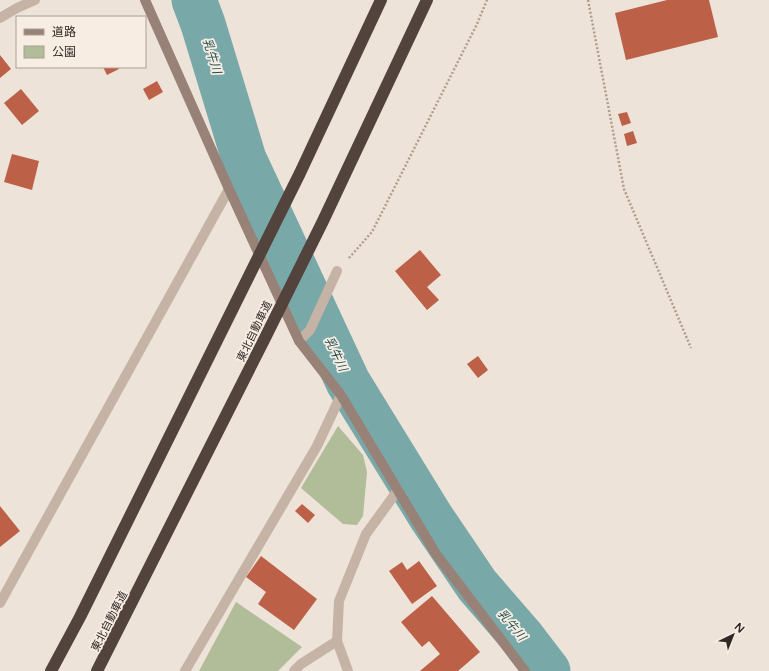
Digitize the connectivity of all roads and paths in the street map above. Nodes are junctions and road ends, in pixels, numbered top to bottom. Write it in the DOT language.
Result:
graph roads {
  1 [pos="35,0"];
  2 [pos="145,0"];
  3 [pos="381,0"];
  4 [pos="427,0"];
  5 [pos="487,0"];
  6 [pos="588,0"];
  7 [pos="0,18"];
  8 [pos="229,189"];
  9 [pos="337,271"];
  10 [pos="299,341"];
  11 [pos="691,348"];
  12 [pos="341,395"];
  13 [pos="398,490"];
  14 [pos="0,603"];
  15 [pos="337,641"];
  16 [pos="51,671"];
  17 [pos="97,671"];
  18 [pos="185,671"];
  19 [pos="294,671"];
  20 [pos="348,671"];
  21 [pos="525,671"];
  1 -- 7 [label="street"];
  2 -- 8 [label="street"];
  3 -- 16 [label="highway"];
  4 -- 17 [label="highway, 東北自動車道"];
  5 -- 9 [label="path"];
  6 -- 11 [label="path"];
  8 -- 10 [label="street"];
  8 -- 14 [label="street"];
  9 -- 10 [label="street"];
  10 -- 12 [label="street"];
  12 -- 13 [label="street"];
  12 -- 18 [label="street"];
  13 -- 15 [label="street"];
  13 -- 21 [label="street"];
  15 -- 19 [label="street"];
  15 -- 20 [label="street"];
}
